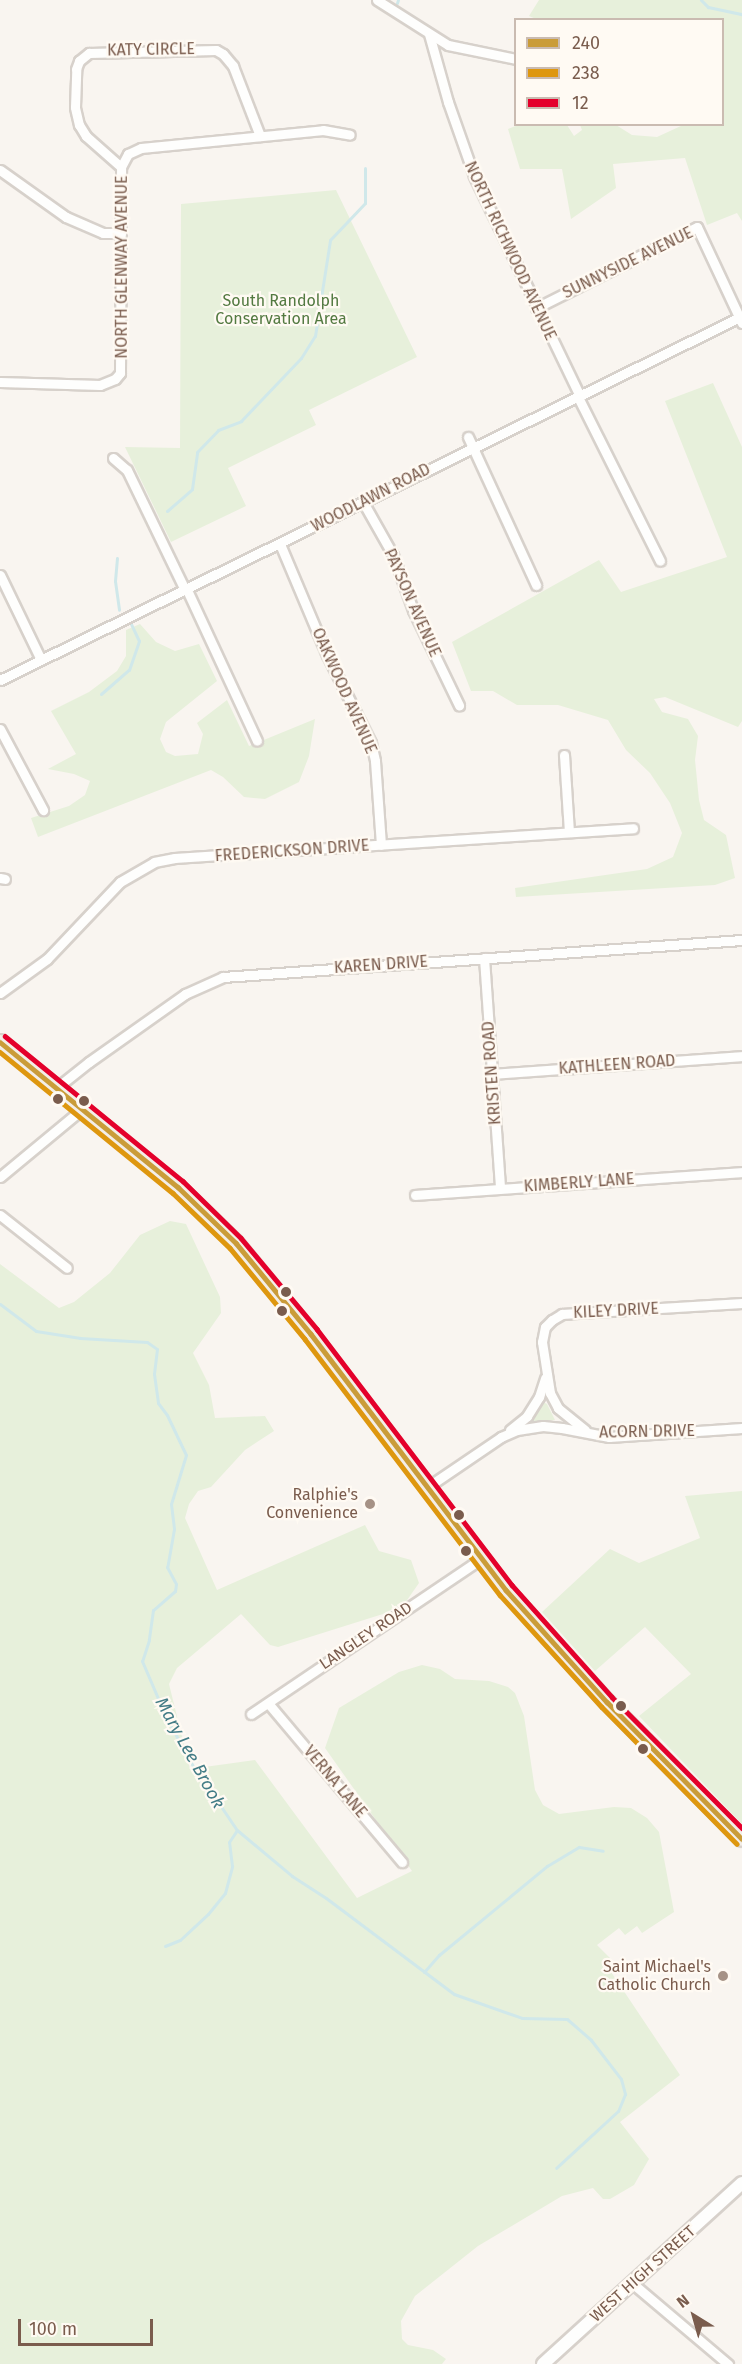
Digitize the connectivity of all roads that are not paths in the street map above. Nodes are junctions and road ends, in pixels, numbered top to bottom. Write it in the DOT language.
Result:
graph roads {
  1 [pos="377,0"];
  2 [pos="429,34"];
  3 [pos="514,59"];
  4 [pos="350,135"];
  5 [pos="260,136"];
  6 [pos="121,167"];
  7 [pos="0,170"];
  8 [pos="121,233"];
  9 [pos="536,308"];
  10 [pos="741,319"];
  11 [pos="0,382"];
  12 [pos="579,397"];
  13 [pos="468,436"];
  14 [pos="473,447"];
  15 [pos="113,458"];
  16 [pos="363,502"];
  17 [pos="280,544"];
  18 [pos="660,561"];
  19 [pos="0,575"];
  20 [pos="536,585"];
  21 [pos="186,590"];
  22 [pos="41,660"];
  23 [pos="0,680"];
  24 [pos="459,705"];
  25 [pos="0,729"];
  26 [pos="257,741"];
  27 [pos="564,755"];
  28 [pos="43,810"];
  29 [pos="633,828"];
  30 [pos="569,832"];
  31 [pos="381,845"];
  32 [pos="742,940"];
  33 [pos="484,958"];
  34 [pos="0,993"];
  35 [pos="0,1042"];
  36 [pos="742,1056"];
  37 [pos="492,1074"];
  38 [pos="55,1089"];
  39 [pos="81,1110"];
  40 [pos="742,1172"];
  41 [pos="0,1177"];
  42 [pos="500,1187"];
  43 [pos="415,1195"];
  44 [pos="0,1215"];
  45 [pos="67,1268"];
  46 [pos="742,1303"];
  47 [pos="545,1377"];
  48 [pos="742,1428"];
  49 [pos="588,1432"];
  50 [pos="501,1437"];
  51 [pos="426,1488"];
  52 [pos="481,1559"];
  53 [pos="268,1703"];
  54 [pos="252,1714"];
  55 [pos="742,1839"];
  56 [pos="402,1862"];
  57 [pos="742,2183"];
  58 [pos="632,2283"];
  59 [pos="543,2364"];
  60 [pos="728,2364"];
  1 -- 2 [label="street"];
  2 -- 3 [label="street"];
  2 -- 9 [label="street, NORTH RICHWOOD AVENUE"];
  4 -- 5 [label="street, NORTH GLENWAY AVENUE"];
  5 -- 6 [label="street, NORTH GLENWAY AVENUE"];
  5 -- 6 [label="street, KATY CIRCLE"];
  6 -- 8 [label="street, NORTH GLENWAY AVENUE"];
  7 -- 8 [label="street"];
  8 -- 11 [label="street, NORTH GLENWAY AVENUE"];
  9 -- 10 [label="street, SUNNYSIDE AVENUE"];
  9 -- 12 [label="street, NORTH RICHWOOD AVENUE"];
  10 -- 12 [label="street, WOODLAWN ROAD"];
  12 -- 14 [label="street, WOODLAWN ROAD"];
  12 -- 18 [label="street, NORTH RICHWOOD AVENUE"];
  13 -- 14 [label="street"];
  14 -- 16 [label="street, WOODLAWN ROAD"];
  14 -- 20 [label="street"];
  15 -- 21 [label="street"];
  16 -- 17 [label="street, WOODLAWN ROAD"];
  16 -- 24 [label="street, PAYSON AVENUE"];
  17 -- 21 [label="street, WOODLAWN ROAD"];
  17 -- 31 [label="street, OAKWOOD AVENUE"];
  19 -- 22 [label="street"];
  21 -- 22 [label="street, WOODLAWN ROAD"];
  21 -- 26 [label="street"];
  22 -- 23 [label="street, WOODLAWN ROAD"];
  25 -- 28 [label="street"];
  27 -- 30 [label="street"];
  29 -- 30 [label="street, FREDERICKSON DRIVE"];
  30 -- 31 [label="street, FREDERICKSON DRIVE"];
  31 -- 34 [label="street, FREDERICKSON DRIVE"];
  32 -- 33 [label="street, KAREN DRIVE"];
  33 -- 37 [label="street, KRISTEN ROAD"];
  33 -- 38 [label="street, KAREN DRIVE"];
  35 -- 38 [label="main road"];
  36 -- 37 [label="street, KATHLEEN ROAD"];
  37 -- 42 [label="street, KRISTEN ROAD"];
  38 -- 39 [label="main road"];
  39 -- 41 [label="street"];
  39 -- 51 [label="main road"];
  40 -- 42 [label="street, KIMBERLY LANE"];
  42 -- 43 [label="street, KIMBERLY LANE"];
  44 -- 45 [label="street"];
  46 -- 47 [label="street, KILEY DRIVE"];
  47 -- 49 [label="street, KILEY DRIVE"];
  47 -- 50 [label="street, KILEY DRIVE"];
  48 -- 49 [label="street, ACORN DRIVE"];
  49 -- 50 [label="street, ACORN DRIVE"];
  50 -- 51 [label="street, ACORN DRIVE"];
  51 -- 52 [label="main road"];
  52 -- 53 [label="street, LANGLEY ROAD"];
  52 -- 55 [label="main road"];
  53 -- 54 [label="street, LANGLEY ROAD"];
  53 -- 56 [label="street, VERNA LANE"];
  57 -- 58 [label="main road, WEST HIGH STREET"];
  58 -- 59 [label="main road, WEST HIGH STREET"];
  58 -- 60 [label="street"];
}
